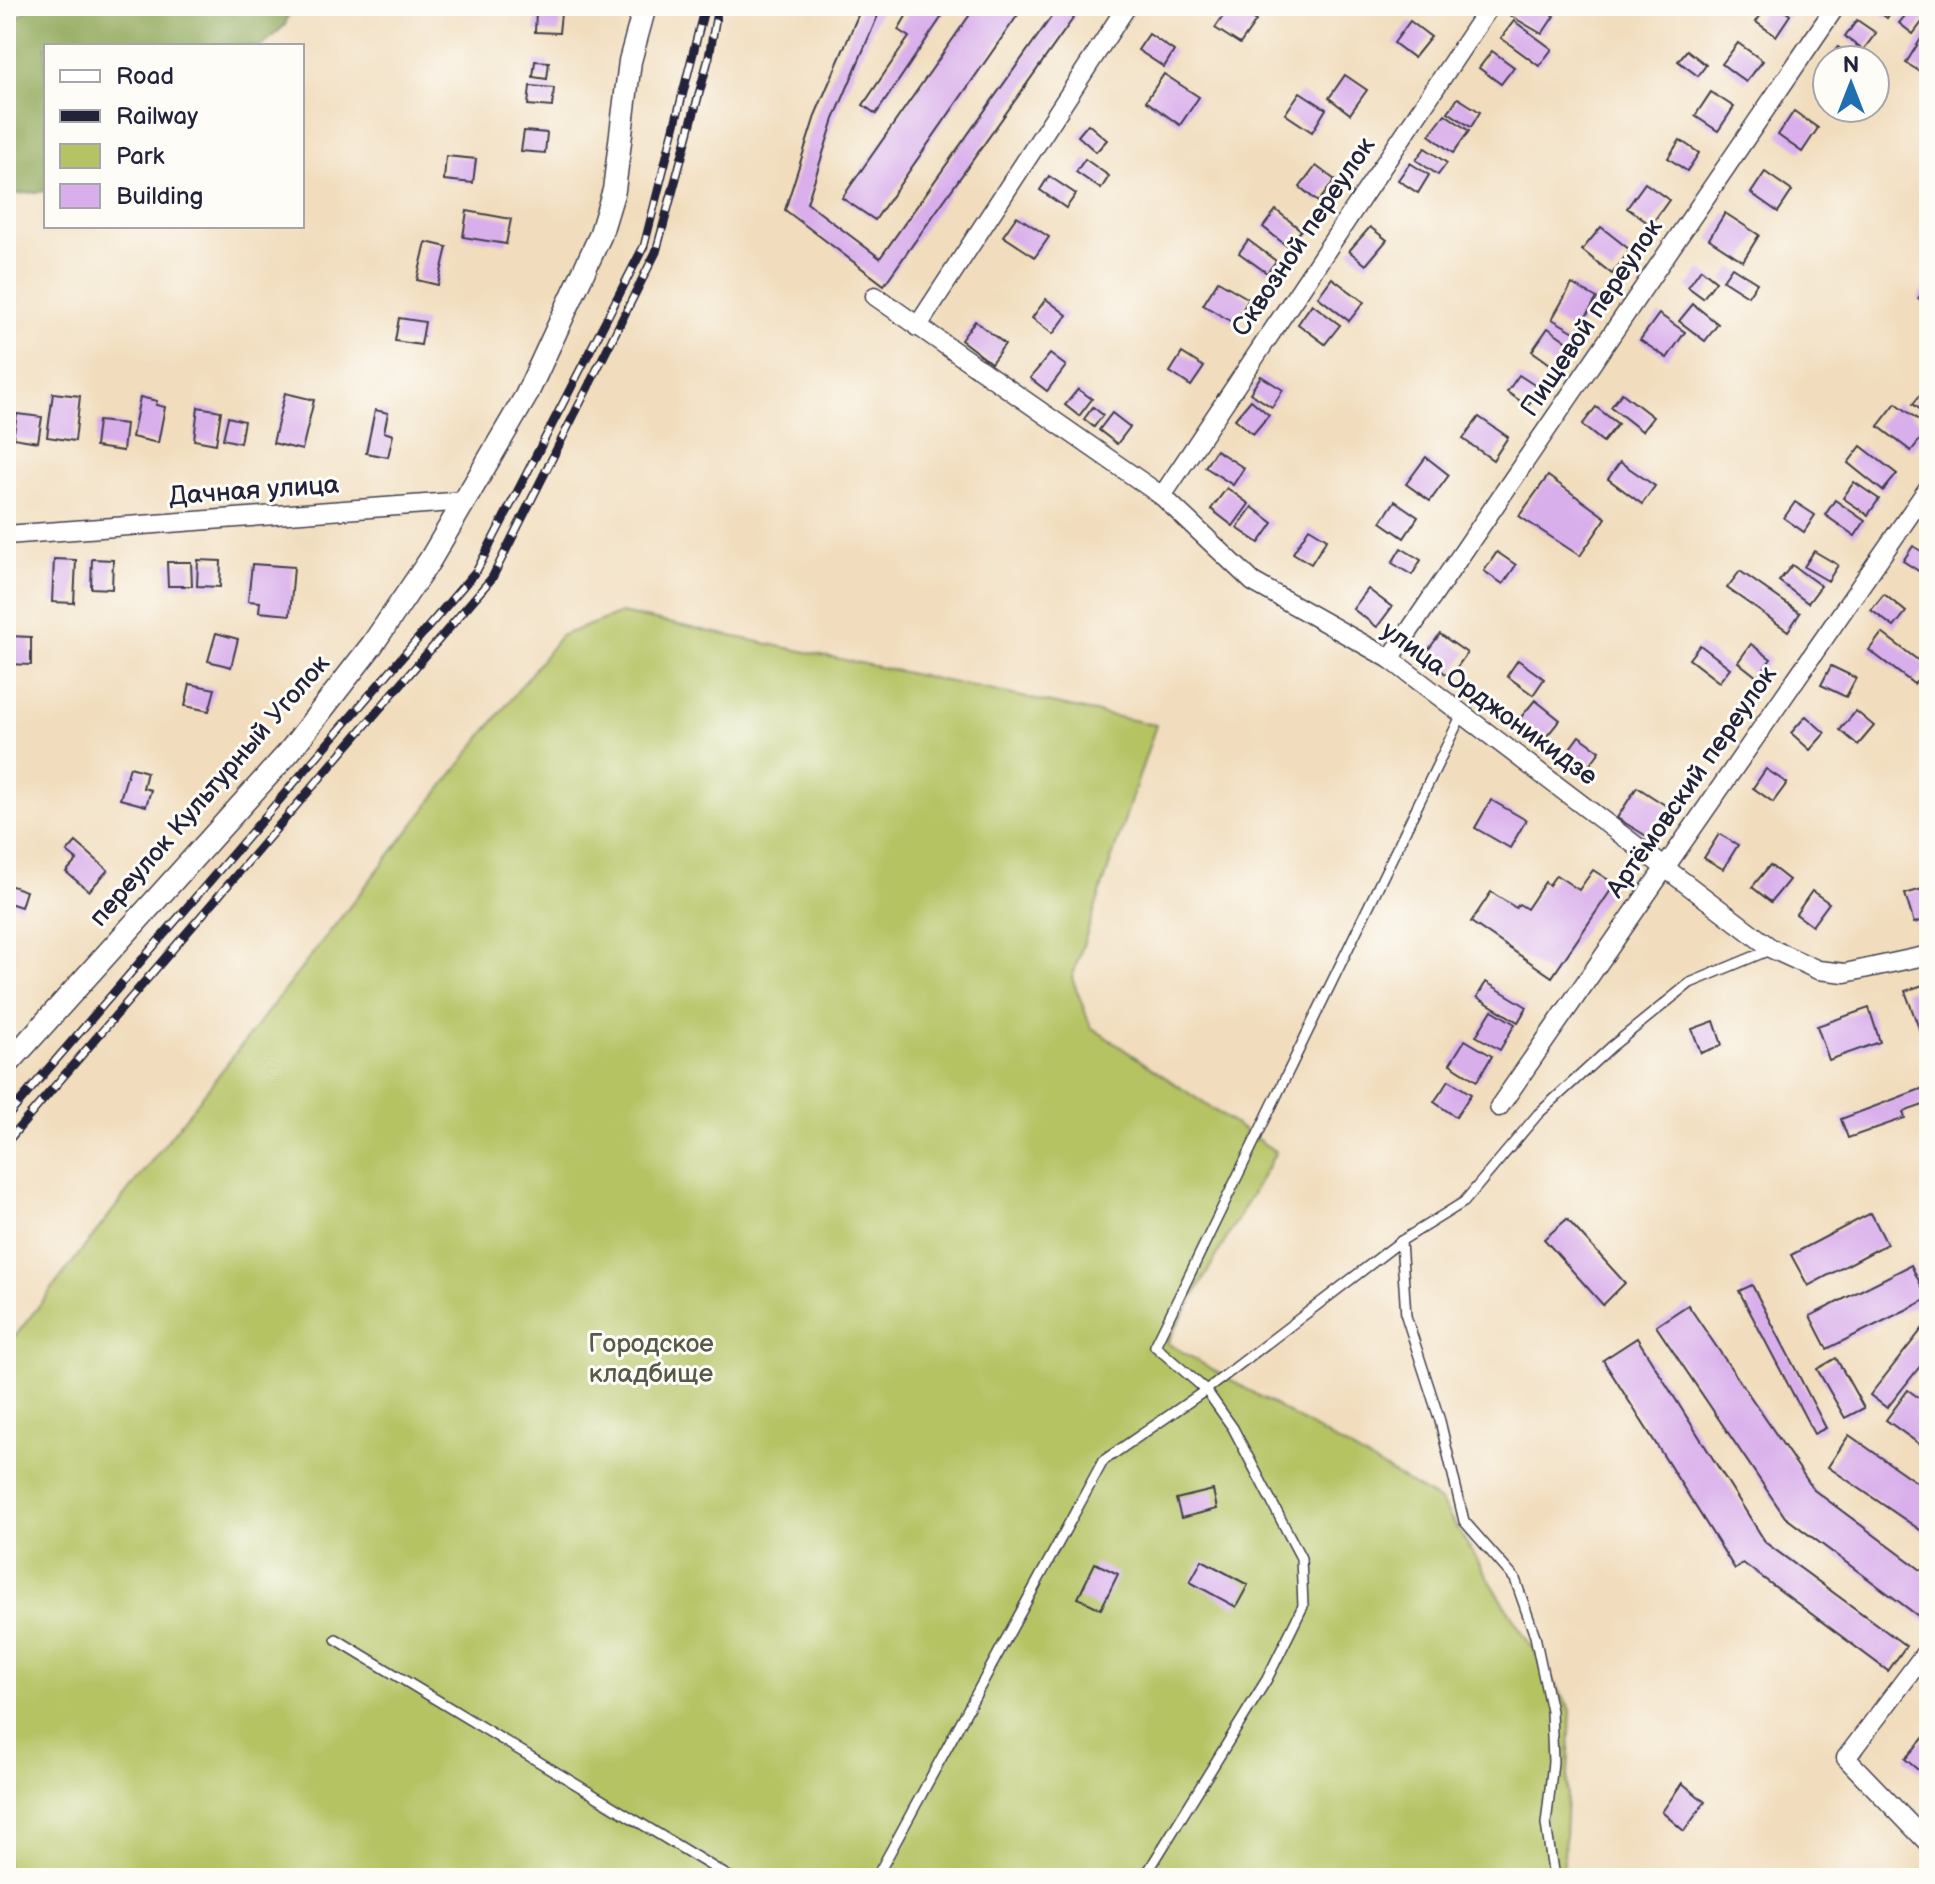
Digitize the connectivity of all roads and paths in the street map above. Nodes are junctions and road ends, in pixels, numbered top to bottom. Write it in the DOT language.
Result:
graph roads {
  1 [pos="645,6"];
  2 [pos="1127,6"];
  3 [pos="1490,6"];
  4 [pos="1836,6"];
  5 [pos="875,296"];
  6 [pos="917,327"];
  7 [pos="1929,487"];
  8 [pos="1162,496"];
  9 [pos="466,501"];
  10 [pos="6,522"];
  11 [pos="46,533"];
  12 [pos="6,535"];
  13 [pos="1390,659"];
  14 [pos="1462,714"];
  15 [pos="1664,867"];
  16 [pos="1772,949"];
  17 [pos="1929,955"];
  18 [pos="6,1066"];
  19 [pos="1499,1107"];
  20 [pos="1401,1241"];
  21 [pos="1206,1390"];
  22 [pos="336,1639"];
  23 [pos="1929,1648"];
  24 [pos="1929,1844"];
  25 [pos="731,1878"];
  26 [pos="876,1878"];
  27 [pos="1144,1878"];
  28 [pos="1554,1878"];
  1 -- 9 [label="street, переулок Культурный Уголок"];
  2 -- 6 [label="street"];
  3 -- 8 [label="street, Сквозной переулок"];
  4 -- 13 [label="street, Пищевой переулок"];
  5 -- 6 [label="street, улица Орджоникидзе"];
  6 -- 8 [label="street, улица Орджоникидзе"];
  7 -- 15 [label="street, Артёмовский переулок"];
  8 -- 13 [label="street, улица Орджоникидзе"];
  9 -- 11 [label="street, Дачная улица"];
  9 -- 18 [label="street, переулок Культурный Уголок"];
  10 -- 11 [label="street, Дачная улица"];
  11 -- 12 [label="street, Дачная улица"];
  13 -- 14 [label="street, улица Орджоникидзе"];
  14 -- 15 [label="street, улица Орджоникидзе"];
  14 -- 21 [label="lane"];
  15 -- 16 [label="street, улица Орджоникидзе"];
  15 -- 19 [label="street, Артёмовский переулок"];
  16 -- 17 [label="street, улица Орджоникидзе"];
  16 -- 20 [label="lane"];
  20 -- 21 [label="lane"];
  20 -- 28 [label="lane"];
  21 -- 26 [label="lane"];
  21 -- 27 [label="lane"];
  22 -- 25 [label="lane"];
  23 -- 24 [label="street"];
}
